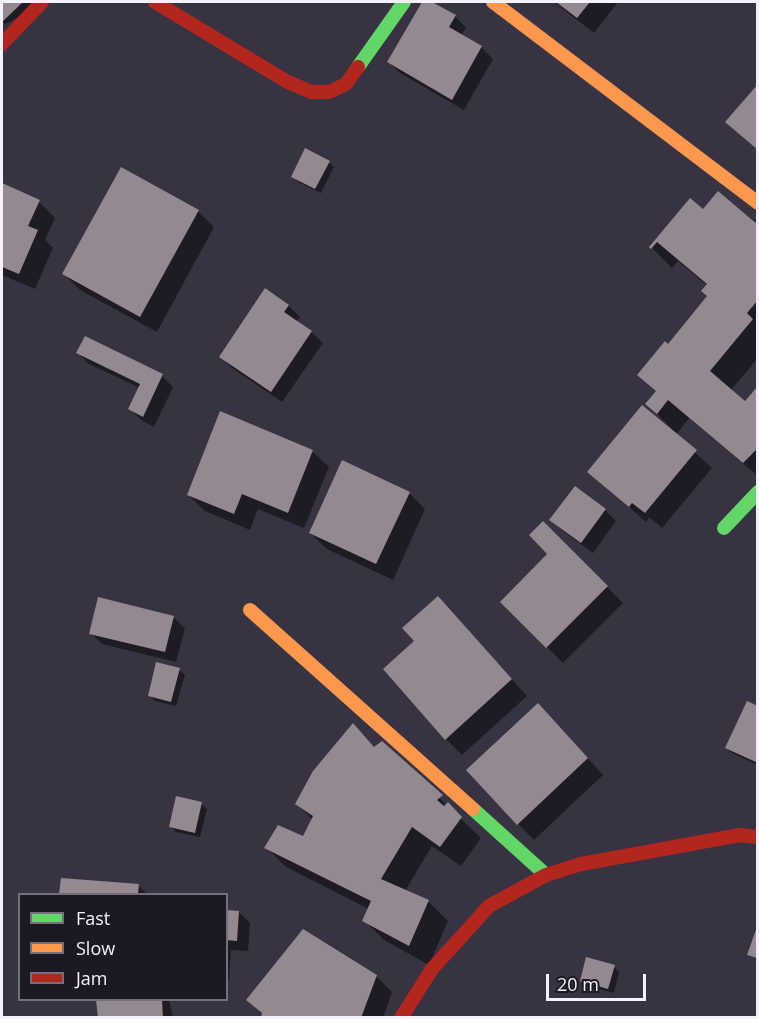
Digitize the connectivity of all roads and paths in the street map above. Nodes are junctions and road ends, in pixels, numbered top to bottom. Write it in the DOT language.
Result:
graph roads {
  1 [pos="42,2"];
  2 [pos="155,2"];
  3 [pos="404,2"];
  4 [pos="493,2"];
  5 [pos="2,44"];
  6 [pos="758,204"];
  7 [pos="758,492"];
  8 [pos="724,528"];
  9 [pos="250,610"];
  10 [pos="758,837"];
  11 [pos="546,875"];
  12 [pos="401,1017"];
  1 -- 5 [label="street"];
  2 -- 3 [label="street"];
  4 -- 6 [label="street"];
  7 -- 8 [label="street"];
  9 -- 11 [label="street"];
  10 -- 11 [label="street"];
  11 -- 12 [label="street"];
}
